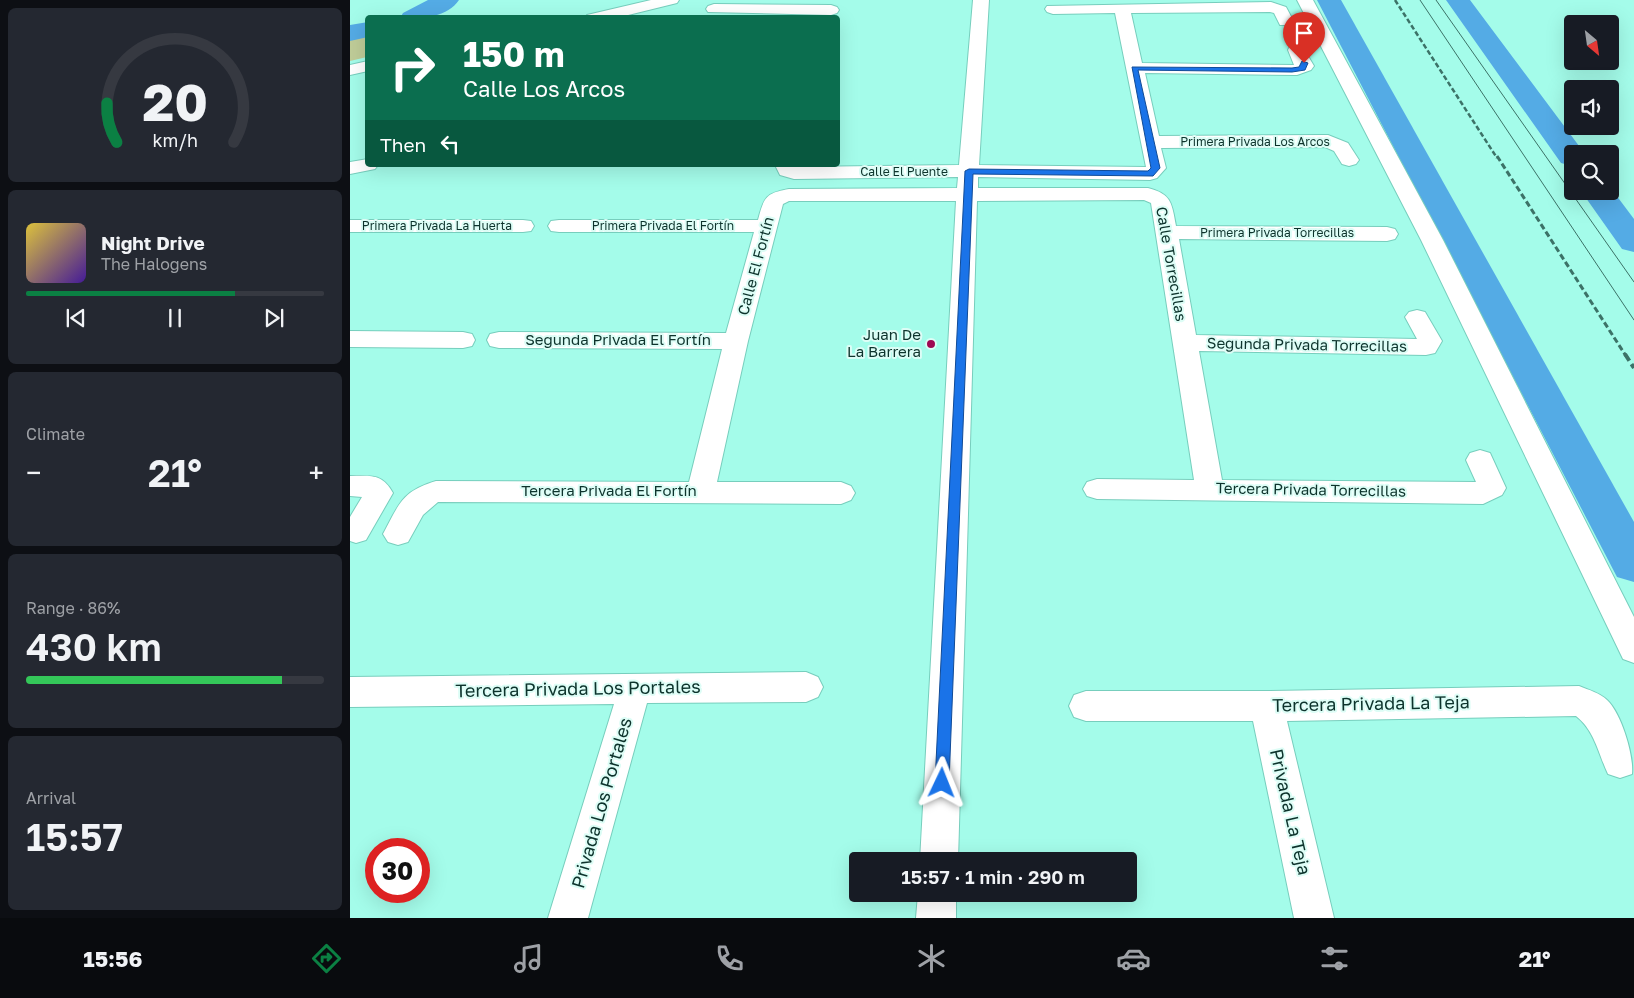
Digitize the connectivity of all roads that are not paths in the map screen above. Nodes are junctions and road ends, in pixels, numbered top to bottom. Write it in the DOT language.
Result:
graph roads {
  1 [pos="671,0"];
  2 [pos="981,0"];
  3 [pos="1305,0"];
  4 [pos="714,9"];
  5 [pos="831,9"];
  6 [pos="1054,9"];
  7 [pos="1122,9"];
  8 [pos="606,15"];
  9 [pos="1286,22"];
  10 [pos="1296,50"];
  11 [pos="365,67"];
  12 [pos="1134,68"];
  13 [pos="350,70"];
  14 [pos="1151,142"];
  15 [pos="1349,160"];
  16 [pos="365,166"];
  17 [pos="786,167"];
  18 [pos="350,168"];
  19 [pos="968,183"];
  20 [pos="350,226"];
  21 [pos="523,226"];
  22 [pos="559,226"];
  23 [pos="767,226"];
  24 [pos="1167,232"];
  25 [pos="1387,234"];
  26 [pos="1417,317"];
  27 [pos="350,339"];
  28 [pos="463,340"];
  29 [pos="499,340"];
  30 [pos="736,341"];
  31 [pos="1185,343"];
  32 [pos="1480,460"];
  33 [pos="350,486"];
  34 [pos="1097,489"];
  35 [pos="1210,489"];
  36 [pos="701,492"];
  37 [pos="842,493"];
  38 [pos="356,532"];
  39 [pos="398,534"];
  40 [pos="1634,649"];
  41 [pos="806,687"];
  42 [pos="635,688"];
  43 [pos="350,692"];
  44 [pos="1086,706"];
  45 [pos="1267,706"];
  46 [pos="1620,762"];
  47 [pos="939,852"];
  48 [pos="937,902"];
  49 [pos="568,918"];
  50 [pos="936,918"];
  51 [pos="1314,918"];
  1 -- 8 [label="street"];
  2 -- 19 [label="street"];
  3 -- 40 [label="street"];
  4 -- 5 [label="street"];
  6 -- 7 [label="street"];
  7 -- 9 [label="street"];
  7 -- 12 [label="street"];
  10 -- 12 [label="street"];
  11 -- 13 [label="street"];
  12 -- 14 [label="street"];
  14 -- 15 [label="street, Primera Privada Los Arcos"];
  14 -- 19 [label="street"];
  16 -- 18 [label="street"];
  17 -- 19 [label="street, Calle El Puente"];
  19 -- 23 [label="street, Calle El Fortín"];
  19 -- 24 [label="street, Calle Torrecillas"];
  19 -- 47 [label="street"];
  20 -- 21 [label="street, Primera Privada La Huerta"];
  22 -- 23 [label="street, Primera Privada El Fortín"];
  23 -- 30 [label="street, Calle El Fortín"];
  24 -- 25 [label="street, Primera Privada Torrecillas"];
  24 -- 31 [label="street, Calle Torrecillas"];
  26 -- 31 [label="street, Segunda Privada Torrecillas"];
  27 -- 28 [label="street"];
  29 -- 30 [label="street, Segunda Privada El Fortín"];
  30 -- 36 [label="street, Calle El Fortín"];
  31 -- 35 [label="street, Calle Torrecillas"];
  32 -- 35 [label="street, Tercera Privada Torrecillas"];
  33 -- 38 [label="street"];
  34 -- 35 [label="street, Tercera Privada Torrecillas"];
  36 -- 37 [label="street, Tercera Privada El Fortín"];
  36 -- 39 [label="street, Tercera Privada El Fortín"];
  41 -- 42 [label="street, Tercera Privada Los Portales"];
  42 -- 43 [label="street, Tercera Privada Los Portales"];
  42 -- 49 [label="street, Privada Los Portales"];
  44 -- 45 [label="street, Tercera Privada La Teja"];
  45 -- 46 [label="street, Tercera Privada La Teja"];
  45 -- 51 [label="street, Privada La Teja"];
  48 -- 50 [label="street"];
}
